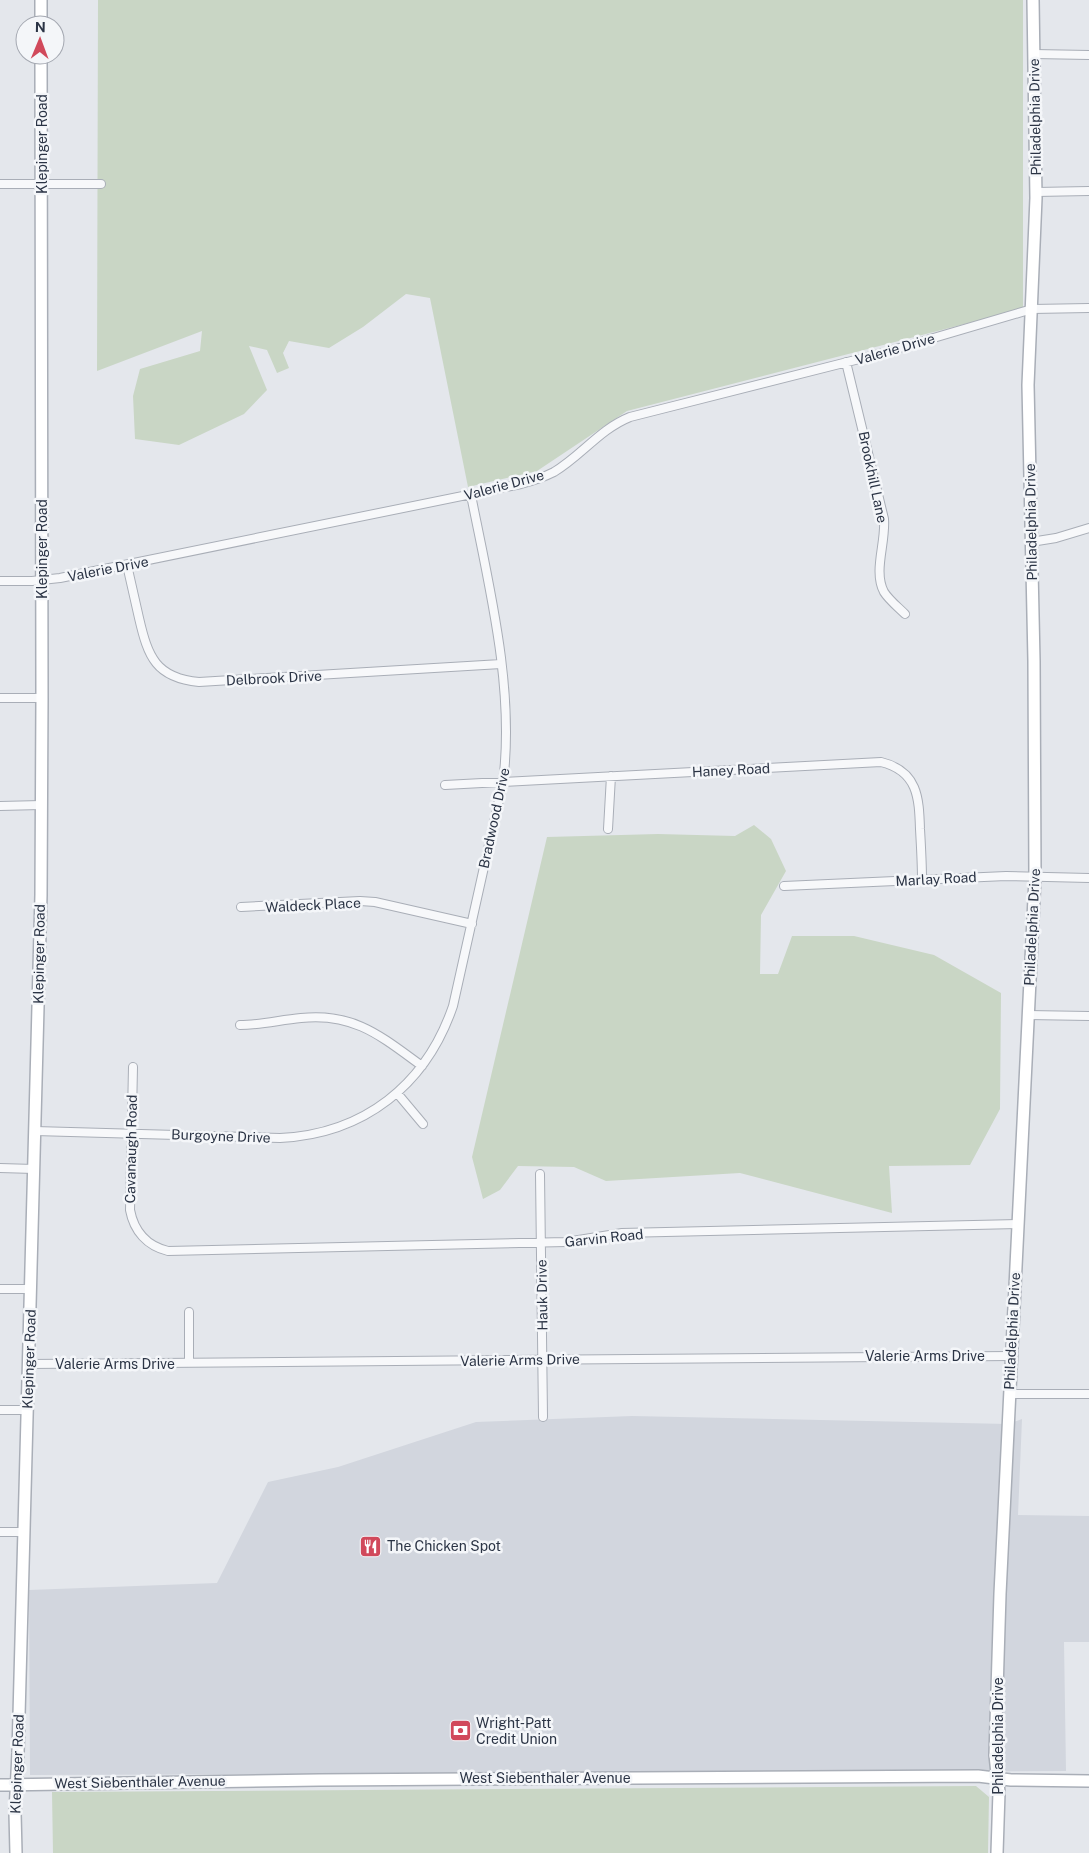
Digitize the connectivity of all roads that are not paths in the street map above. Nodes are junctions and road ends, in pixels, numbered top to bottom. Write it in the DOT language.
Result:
graph roads {
  1 [pos="41,0"];
  2 [pos="1033,0"];
  3 [pos="41,15"];
  4 [pos="1034,54"];
  5 [pos="1089,55"];
  6 [pos="41,65"];
  7 [pos="0,184"];
  8 [pos="42,184"];
  9 [pos="101,184"];
  10 [pos="1089,191"];
  11 [pos="1036,192"];
  12 [pos="1089,308"];
  13 [pos="1032,309"];
  14 [pos="846,362"];
  15 [pos="471,495"];
  16 [pos="1089,528"];
  17 [pos="1031,542"];
  18 [pos="128,565"];
  19 [pos="42,580"];
  20 [pos="0,581"];
  21 [pos="905,614"];
  22 [pos="501,664"];
  23 [pos="0,698"];
  24 [pos="42,698"];
  25 [pos="611,776"];
  26 [pos="503,782"];
  27 [pos="444,785"];
  28 [pos="41,805"];
  29 [pos="0,806"];
  30 [pos="608,829"];
  31 [pos="1035,878"];
  32 [pos="1089,878"];
  33 [pos="922,880"];
  34 [pos="784,886"];
  35 [pos="242,908"];
  36 [pos="472,924"];
  37 [pos="1028,1014"];
  38 [pos="1089,1016"];
  39 [pos="240,1025"];
  40 [pos="422,1066"];
  41 [pos="133,1067"];
  42 [pos="397,1093"];
  43 [pos="423,1124"];
  44 [pos="35,1131"];
  45 [pos="132,1133"];
  46 [pos="0,1168"];
  47 [pos="34,1169"];
  48 [pos="540,1174"];
  49 [pos="1018,1224"];
  50 [pos="541,1243"];
  51 [pos="190,1251"];
  52 [pos="0,1289"];
  53 [pos="31,1289"];
  54 [pos="189,1312"];
  55 [pos="1011,1356"];
  56 [pos="543,1360"];
  57 [pos="189,1363"];
  58 [pos="28,1364"];
  59 [pos="1010,1394"];
  60 [pos="1089,1394"];
  61 [pos="0,1410"];
  62 [pos="27,1410"];
  63 [pos="543,1417"];
  64 [pos="0,1532"];
  65 [pos="23,1532"];
  66 [pos="998,1779"];
  67 [pos="1089,1781"];
  68 [pos="17,1784"];
  69 [pos="0,1785"];
  70 [pos="16,1853"];
  71 [pos="997,1853"];
  1 -- 3 [label="main road"];
  2 -- 4 [label="main road, Philadelphia Drive"];
  4 -- 5 [label="street"];
  4 -- 11 [label="main road, Philadelphia Drive"];
  6 -- 8 [label="main road, Klepinger Road"];
  7 -- 8 [label="street"];
  8 -- 9 [label="street"];
  8 -- 19 [label="main road, Klepinger Road"];
  10 -- 11 [label="street"];
  11 -- 13 [label="main road, Philadelphia Drive"];
  12 -- 13 [label="street, Valerie Drive"];
  13 -- 14 [label="street, Valerie Drive"];
  13 -- 17 [label="main road, Philadelphia Drive"];
  14 -- 15 [label="street, Valerie Drive"];
  14 -- 21 [label="street, Brookhill Lane"];
  15 -- 18 [label="street, Valerie Drive"];
  15 -- 22 [label="street, Bradwood Drive"];
  16 -- 17 [label="street"];
  17 -- 31 [label="main road, Philadelphia Drive"];
  18 -- 19 [label="street, Valerie Drive"];
  18 -- 22 [label="street, Delbrook Drive"];
  19 -- 20 [label="street, Valerie Drive"];
  19 -- 24 [label="main road, Klepinger Road"];
  22 -- 26 [label="street, Bradwood Drive"];
  23 -- 24 [label="street"];
  24 -- 28 [label="main road, Klepinger Road"];
  25 -- 26 [label="street, Haney Road"];
  25 -- 30 [label="street"];
  25 -- 33 [label="street, Haney Road"];
  26 -- 27 [label="street, Haney Road"];
  26 -- 36 [label="street, Bradwood Drive"];
  28 -- 29 [label="street"];
  28 -- 44 [label="main road, Klepinger Road"];
  31 -- 32 [label="street, Marlay Road"];
  31 -- 33 [label="street, Marlay Road"];
  31 -- 37 [label="main road, Philadelphia Drive"];
  33 -- 34 [label="street, Marlay Road"];
  35 -- 36 [label="street, Waldeck Place"];
  36 -- 40 [label="street, Bradwood Drive"];
  37 -- 38 [label="street"];
  37 -- 49 [label="main road, Philadelphia Drive"];
  39 -- 40 [label="street"];
  40 -- 42 [label="street, Bradwood Drive"];
  41 -- 45 [label="street, Cavanaugh Road"];
  42 -- 43 [label="street"];
  42 -- 45 [label="street, Burgoyne Drive"];
  44 -- 45 [label="street, Burgoyne Drive"];
  44 -- 47 [label="main road, Klepinger Road"];
  45 -- 51 [label="street, Cavanaugh Road"];
  46 -- 47 [label="street"];
  47 -- 53 [label="main road, Klepinger Road"];
  48 -- 50 [label="street, Hauk Drive"];
  49 -- 50 [label="street, Garvin Road"];
  49 -- 55 [label="main road, Philadelphia Drive"];
  50 -- 51 [label="street, Garvin Road"];
  50 -- 56 [label="street, Hauk Drive"];
  52 -- 53 [label="street"];
  53 -- 58 [label="main road, Klepinger Road"];
  54 -- 57 [label="street"];
  55 -- 56 [label="street, Valerie Arms Drive"];
  55 -- 59 [label="main road, Philadelphia Drive"];
  56 -- 57 [label="street, Valerie Arms Drive"];
  56 -- 63 [label="street, Hauk Drive"];
  57 -- 58 [label="street, Valerie Arms Drive"];
  58 -- 62 [label="main road, Klepinger Road"];
  59 -- 60 [label="street"];
  59 -- 66 [label="main road, Philadelphia Drive"];
  61 -- 62 [label="street"];
  62 -- 65 [label="main road, Klepinger Road"];
  64 -- 65 [label="street"];
  65 -- 68 [label="main road, Klepinger Road"];
  66 -- 67 [label="main road, West Siebenthaler Avenue"];
  66 -- 68 [label="main road, West Siebenthaler Avenue"];
  66 -- 71 [label="main road, Philadelphia Drive"];
  68 -- 69 [label="main road, West Siebenthaler Avenue"];
  68 -- 70 [label="main road, Klepinger Road"];
}
